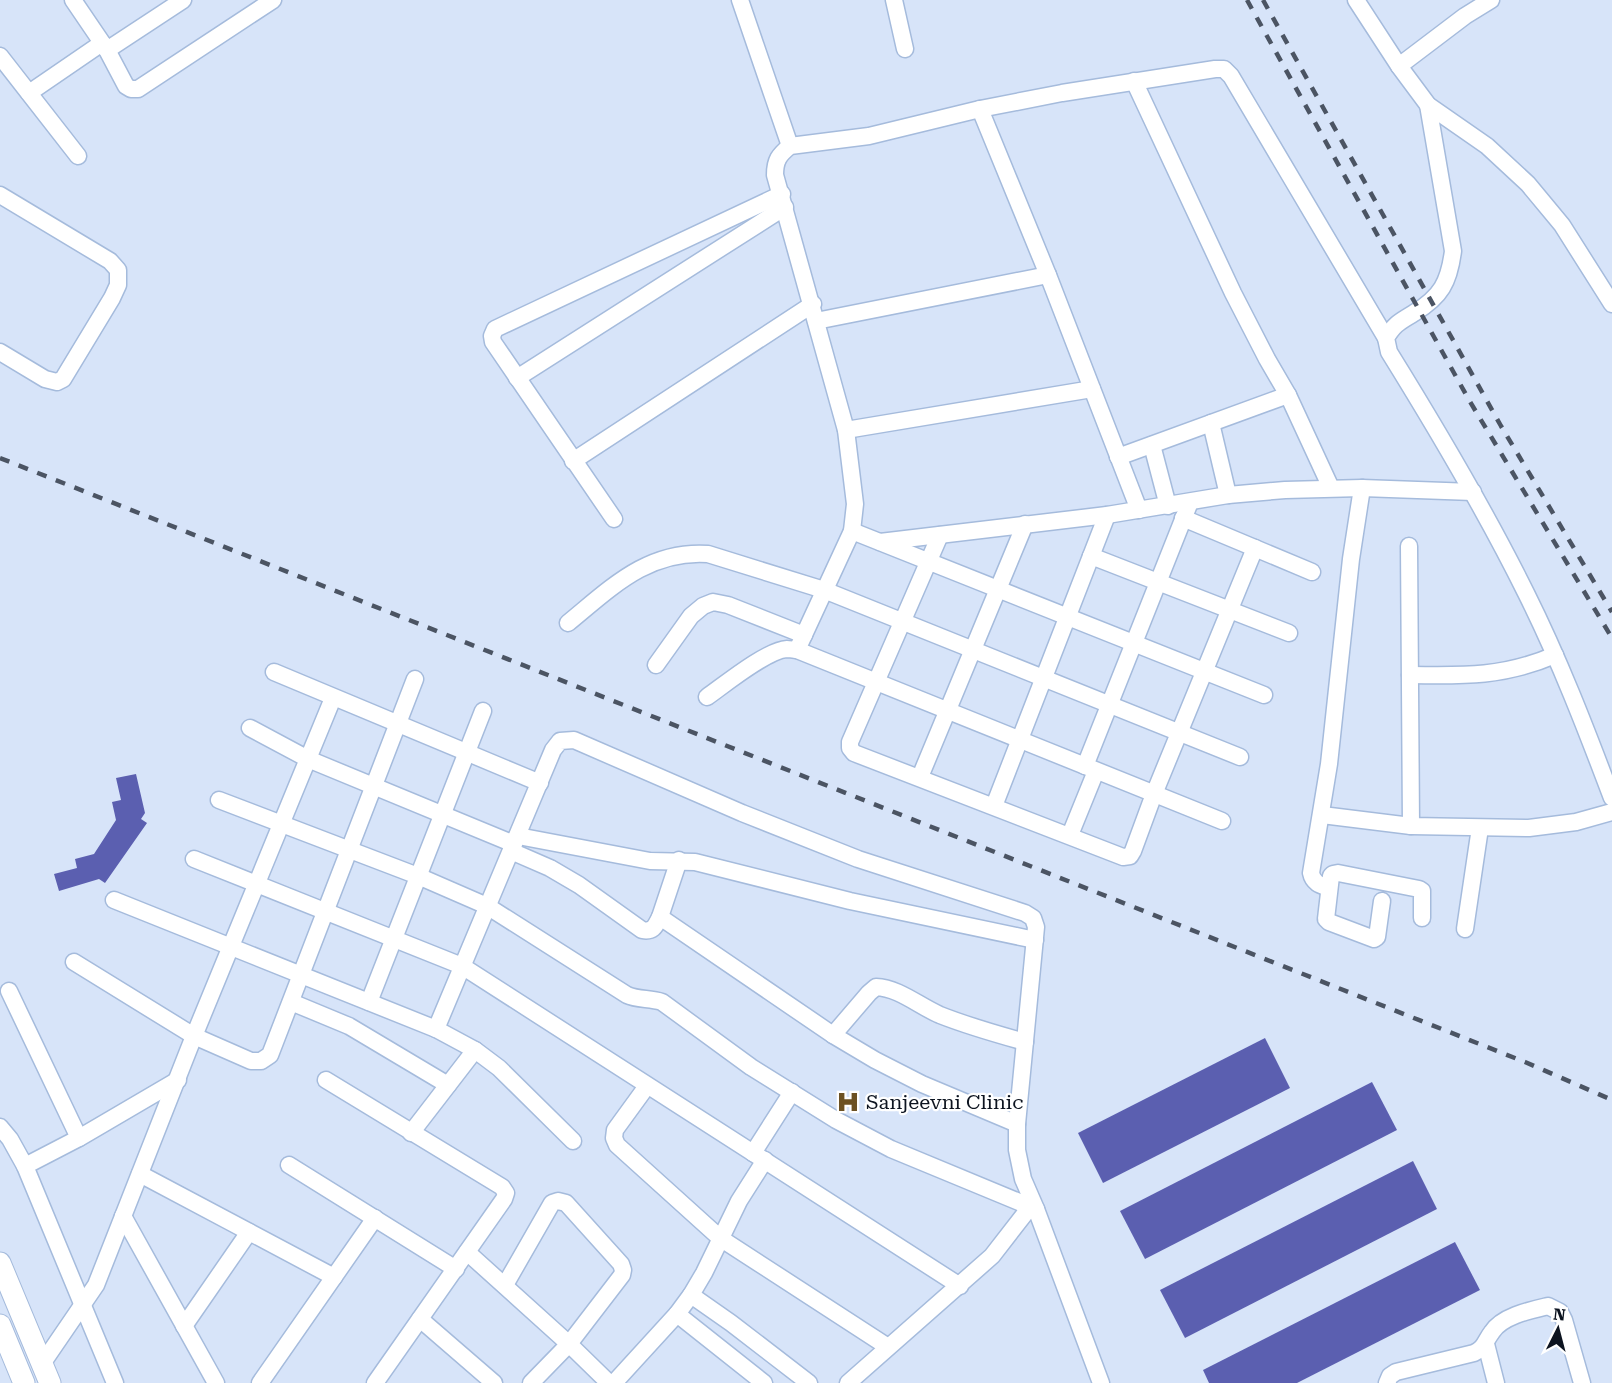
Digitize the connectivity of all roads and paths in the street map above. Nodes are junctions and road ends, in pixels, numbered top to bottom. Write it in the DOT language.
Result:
graph roads {
  1 [pos="73,0"];
  2 [pos="183,0"];
  3 [pos="273,0"];
  4 [pos="740,0"];
  5 [pos="894,0"];
  6 [pos="1356,0"];
  7 [pos="1491,0"];
  8 [pos="104,46"];
  9 [pos="905,49"];
  10 [pos="0,56"];
  11 [pos="1399,66"];
  12 [pos="1134,81"];
  13 [pos="29,93"];
  14 [pos="1428,105"];
  15 [pos="980,109"];
  16 [pos="790,146"];
  17 [pos="78,156"];
  18 [pos="0,195"];
  19 [pos="783,200"];
  20 [pos="1048,275"];
  21 [pos="813,304"];
  22 [pos="1612,304"];
  23 [pos="816,321"];
  24 [pos="1386,338"];
  25 [pos="0,352"];
  26 [pos="517,378"];
  27 [pos="1092,389"];
  28 [pos="1288,395"];
  29 [pos="1211,423"];
  30 [pos="846,430"];
  31 [pos="1152,445"];
  32 [pos="1118,457"];
  33 [pos="573,461"];
  34 [pos="1331,488"];
  35 [pos="1362,488"];
  36 [pos="1473,492"];
  37 [pos="1228,495"];
  38 [pos="1168,506"];
  39 [pos="1139,510"];
  40 [pos="1186,510"];
  41 [pos="1107,514"];
  42 [pos="614,519"];
  43 [pos="1025,524"];
  44 [pos="852,531"];
  45 [pos="940,535"];
  46 [pos="879,542"];
  47 [pos="1409,546"];
  48 [pos="1255,548"];
  49 [pos="1091,556"];
  50 [pos="928,561"];
  51 [pos="1311,572"];
  52 [pos="1158,582"];
  53 [pos="825,590"];
  54 [pos="998,590"];
  55 [pos="1230,610"];
  56 [pos="1067,617"];
  57 [pos="903,621"];
  58 [pos="568,623"];
  59 [pos="1289,633"];
  60 [pos="804,635"];
  61 [pos="1134,644"];
  62 [pos="797,650"];
  63 [pos="974,650"];
  64 [pos="1555,656"];
  65 [pos="656,665"];
  66 [pos="274,672"];
  67 [pos="1204,672"];
  68 [pos="1410,675"];
  69 [pos="1043,678"];
  70 [pos="415,680"];
  71 [pos="876,682"];
  72 [pos="1264,695"];
  73 [pos="707,697"];
  74 [pos="333,698"];
  75 [pos="1109,705"];
  76 [pos="483,711"];
  77 [pos="948,711"];
  78 [pos="398,724"];
  79 [pos="250,728"];
  80 [pos="1179,733"];
  81 [pos="1019,740"];
  82 [pos="467,753"];
  83 [pos="1239,757"];
  84 [pos="308,759"];
  85 [pos="1091,768"];
  86 [pos="920,777"];
  87 [pos="540,783"];
  88 [pos="374,786"];
  89 [pos="1154,794"];
  90 [pos="1612,798"];
  91 [pos="219,800"];
  92 [pos="994,806"];
  93 [pos="1612,812"];
  94 [pos="1322,814"];
  95 [pos="442,815"];
  96 [pos="1222,821"];
  97 [pos="280,824"];
  98 [pos="1411,826"];
  99 [pos="1480,828"];
  100 [pos="1070,836"];
  101 [pos="514,844"];
  102 [pos="349,850"];
  103 [pos="194,859"];
  104 [pos="679,860"];
  105 [pos="418,876"];
  106 [pos="256,884"];
  107 [pos="1329,888"];
  108 [pos="114,900"];
  109 [pos="1382,901"];
  110 [pos="488,906"];
  111 [pos="325,912"];
  112 [pos="660,917"];
  113 [pos="1422,918"];
  114 [pos="1465,929"];
  115 [pos="394,939"];
  116 [pos="1035,940"];
  117 [pos="231,947"];
  118 [pos="74,962"];
  119 [pos="462,966"];
  120 [pos="301,975"];
  121 [pos="9,991"];
  122 [pos="291,1002"];
  123 [pos="369,1002"];
  124 [pos="435,1029"];
  125 [pos="833,1035"];
  126 [pos="194,1036"];
  127 [pos="1025,1042"];
  128 [pos="475,1050"];
  129 [pos="178,1080"];
  130 [pos="326,1080"];
  131 [pos="448,1084"];
  132 [pos="647,1086"];
  133 [pos="792,1092"];
  134 [pos="1017,1124"];
  135 [pos="0,1127"];
  136 [pos="411,1133"];
  137 [pos="79,1138"];
  138 [pos="573,1141"];
  139 [pos="759,1157"];
  140 [pos="289,1165"];
  141 [pos="25,1166"];
  142 [pos="140,1174"];
  143 [pos="1033,1208"];
  144 [pos="123,1216"];
  145 [pos="375,1218"];
  146 [pos="249,1232"];
  147 [pos="720,1238"];
  148 [pos="467,1252"];
  149 [pos="0,1263"];
  150 [pos="456,1269"];
  151 [pos="334,1277"];
  152 [pos="505,1286"];
  153 [pos="960,1286"];
  154 [pos="691,1295"];
  155 [pos="82,1305"];
  156 [pos="678,1314"];
  157 [pos="420,1319"];
  158 [pos="0,1325"];
  159 [pos="184,1326"];
  160 [pos="569,1344"];
  161 [pos="1486,1344"];
  162 [pos="888,1347"];
  163 [pos="46,1374"];
  164 [pos="24,1383"];
  165 [pos="115,1383"];
  166 [pos="216,1383"];
  167 [pos="260,1383"];
  168 [pos="375,1383"];
  169 [pos="494,1383"];
  170 [pos="531,1383"];
  171 [pos="609,1383"];
  172 [pos="614,1383"];
  173 [pos="764,1383"];
  174 [pos="809,1383"];
  175 [pos="848,1383"];
  176 [pos="1101,1383"];
  177 [pos="1387,1383"];
  178 [pos="1496,1383"];
  179 [pos="1582,1383"];
  1 -- 8 [label="street"];
  2 -- 8 [label="street"];
  3 -- 8 [label="street"];
  4 -- 16 [label="street"];
  5 -- 9 [label="street"];
  6 -- 11 [label="street"];
  7 -- 11 [label="street"];
  8 -- 13 [label="street"];
  10 -- 13 [label="street"];
  11 -- 14 [label="street"];
  12 -- 15 [label="street"];
  12 -- 24 [label="street"];
  12 -- 28 [label="street"];
  13 -- 17 [label="street"];
  14 -- 22 [label="street"];
  14 -- 24 [label="street"];
  15 -- 16 [label="street"];
  15 -- 20 [label="street"];
  16 -- 19 [label="street"];
  18 -- 25 [label="street"];
  19 -- 21 [label="street"];
  19 -- 26 [label="street"];
  19 -- 26 [label="street"];
  20 -- 23 [label="street"];
  20 -- 27 [label="street"];
  21 -- 23 [label="street"];
  21 -- 33 [label="street"];
  23 -- 30 [label="street"];
  24 -- 36 [label="street"];
  26 -- 33 [label="street"];
  27 -- 30 [label="street"];
  27 -- 32 [label="street"];
  28 -- 29 [label="street"];
  28 -- 34 [label="street"];
  29 -- 31 [label="street"];
  29 -- 37 [label="street"];
  30 -- 44 [label="street"];
  31 -- 32 [label="street"];
  31 -- 38 [label="street"];
  32 -- 39 [label="street"];
  33 -- 42 [label="street"];
  34 -- 35 [label="street"];
  34 -- 37 [label="street"];
  35 -- 36 [label="street"];
  35 -- 94 [label="street"];
  36 -- 64 [label="street"];
  37 -- 40 [label="street"];
  38 -- 39 [label="street"];
  38 -- 40 [label="street"];
  39 -- 41 [label="street"];
  40 -- 48 [label="street"];
  40 -- 52 [label="street"];
  41 -- 43 [label="street"];
  41 -- 49 [label="street"];
  43 -- 45 [label="street"];
  43 -- 54 [label="street"];
  44 -- 46 [label="street"];
  44 -- 53 [label="street"];
  45 -- 46 [label="street"];
  45 -- 50 [label="street"];
  46 -- 50 [label="street"];
  47 -- 68 [label="street"];
  48 -- 51 [label="street"];
  48 -- 55 [label="street"];
  49 -- 52 [label="street"];
  49 -- 56 [label="street"];
  50 -- 54 [label="street"];
  50 -- 57 [label="street"];
  52 -- 55 [label="street"];
  52 -- 61 [label="street"];
  53 -- 57 [label="street"];
  53 -- 58 [label="street"];
  53 -- 60 [label="street"];
  54 -- 56 [label="street"];
  54 -- 63 [label="street"];
  55 -- 59 [label="street"];
  55 -- 67 [label="street"];
  56 -- 61 [label="street"];
  56 -- 69 [label="street"];
  57 -- 63 [label="street"];
  57 -- 71 [label="street"];
  60 -- 62 [label="street"];
  60 -- 65 [label="street"];
  61 -- 67 [label="street"];
  61 -- 75 [label="street"];
  62 -- 71 [label="street"];
  62 -- 73 [label="street"];
  63 -- 69 [label="street"];
  63 -- 77 [label="street"];
  64 -- 68 [label="street"];
  64 -- 90 [label="street"];
  66 -- 74 [label="street"];
  67 -- 72 [label="street"];
  67 -- 80 [label="street"];
  68 -- 98 [label="street"];
  69 -- 75 [label="street"];
  69 -- 81 [label="street"];
  70 -- 78 [label="street"];
  71 -- 77 [label="street"];
  71 -- 86 [label="street"];
  74 -- 78 [label="street"];
  74 -- 84 [label="street"];
  75 -- 80 [label="street"];
  75 -- 85 [label="street"];
  76 -- 82 [label="street"];
  77 -- 81 [label="street"];
  77 -- 86 [label="street"];
  78 -- 82 [label="street"];
  78 -- 88 [label="street"];
  79 -- 84 [label="street"];
  80 -- 83 [label="street"];
  80 -- 89 [label="street"];
  81 -- 85 [label="street"];
  81 -- 92 [label="street"];
  82 -- 87 [label="street"];
  82 -- 95 [label="street"];
  84 -- 88 [label="street"];
  84 -- 97 [label="street"];
  85 -- 89 [label="street"];
  85 -- 100 [label="street"];
  86 -- 92 [label="street"];
  87 -- 101 [label="street"];
  87 -- 116 [label="street"];
  88 -- 95 [label="street"];
  88 -- 102 [label="street"];
  89 -- 96 [label="street"];
  89 -- 100 [label="street"];
  91 -- 97 [label="street"];
  92 -- 100 [label="street"];
  93 -- 99 [label="street"];
  94 -- 98 [label="street"];
  94 -- 107 [label="street"];
  95 -- 101 [label="street"];
  95 -- 105 [label="street"];
  97 -- 102 [label="street"];
  97 -- 106 [label="street"];
  98 -- 99 [label="street"];
  99 -- 114 [label="street"];
  101 -- 104 [label="street"];
  101 -- 110 [label="street"];
  101 -- 112 [label="street"];
  102 -- 105 [label="street"];
  102 -- 111 [label="street"];
  103 -- 106 [label="street"];
  104 -- 112 [label="street"];
  104 -- 116 [label="street"];
  105 -- 110 [label="street"];
  105 -- 115 [label="street"];
  106 -- 111 [label="street"];
  106 -- 117 [label="street"];
  107 -- 109 [label="street"];
  107 -- 113 [label="street"];
  108 -- 117 [label="street"];
  110 -- 119 [label="street"];
  110 -- 133 [label="street"];
  111 -- 115 [label="street"];
  111 -- 120 [label="street"];
  112 -- 125 [label="street"];
  115 -- 119 [label="street"];
  115 -- 123 [label="street"];
  116 -- 127 [label="street"];
  117 -- 120 [label="street"];
  117 -- 126 [label="street"];
  118 -- 126 [label="street"];
  119 -- 124 [label="street"];
  119 -- 132 [label="street"];
  120 -- 122 [label="street"];
  120 -- 123 [label="street"];
  121 -- 137 [label="street"];
  122 -- 126 [label="street"];
  122 -- 131 [label="street"];
  123 -- 124 [label="street"];
  124 -- 128 [label="street"];
  125 -- 127 [label="street"];
  125 -- 134 [label="street"];
  126 -- 129 [label="street"];
  127 -- 134 [label="street"];
  128 -- 131 [label="street"];
  128 -- 138 [label="street"];
  129 -- 137 [label="street"];
  129 -- 142 [label="street"];
  130 -- 136 [label="street"];
  131 -- 136 [label="street"];
  132 -- 139 [label="street"];
  132 -- 147 [label="street"];
  133 -- 139 [label="street"];
  133 -- 143 [label="street"];
  134 -- 143 [label="street"];
  135 -- 141 [label="street"];
  136 -- 148 [label="street"];
  137 -- 141 [label="street"];
  139 -- 147 [label="street"];
  139 -- 153 [label="street"];
  140 -- 145 [label="street"];
  141 -- 155 [label="street"];
  142 -- 144 [label="street"];
  142 -- 146 [label="street"];
  143 -- 153 [label="street"];
  143 -- 176 [label="street"];
  144 -- 155 [label="street"];
  144 -- 159 [label="street"];
  145 -- 150 [label="street"];
  145 -- 151 [label="street"];
  146 -- 151 [label="street"];
  146 -- 159 [label="street"];
  147 -- 154 [label="street"];
  147 -- 162 [label="street"];
  148 -- 150 [label="street"];
  148 -- 152 [label="street"];
  149 -- 163 [label="main road"];
  150 -- 157 [label="street"];
  151 -- 167 [label="street"];
  152 -- 160 [label="street"];
  152 -- 160 [label="street"];
  153 -- 162 [label="street"];
  154 -- 156 [label="street"];
  154 -- 174 [label="street"];
  155 -- 163 [label="street"];
  155 -- 165 [label="street"];
  156 -- 172 [label="street"];
  156 -- 173 [label="street"];
  157 -- 168 [label="street"];
  157 -- 169 [label="street"];
  158 -- 164 [label="main road"];
  159 -- 166 [label="street"];
  160 -- 170 [label="street"];
  160 -- 171 [label="street"];
  161 -- 177 [label="street"];
  161 -- 178 [label="street"];
  161 -- 179 [label="street"];
  162 -- 175 [label="street"];
}
